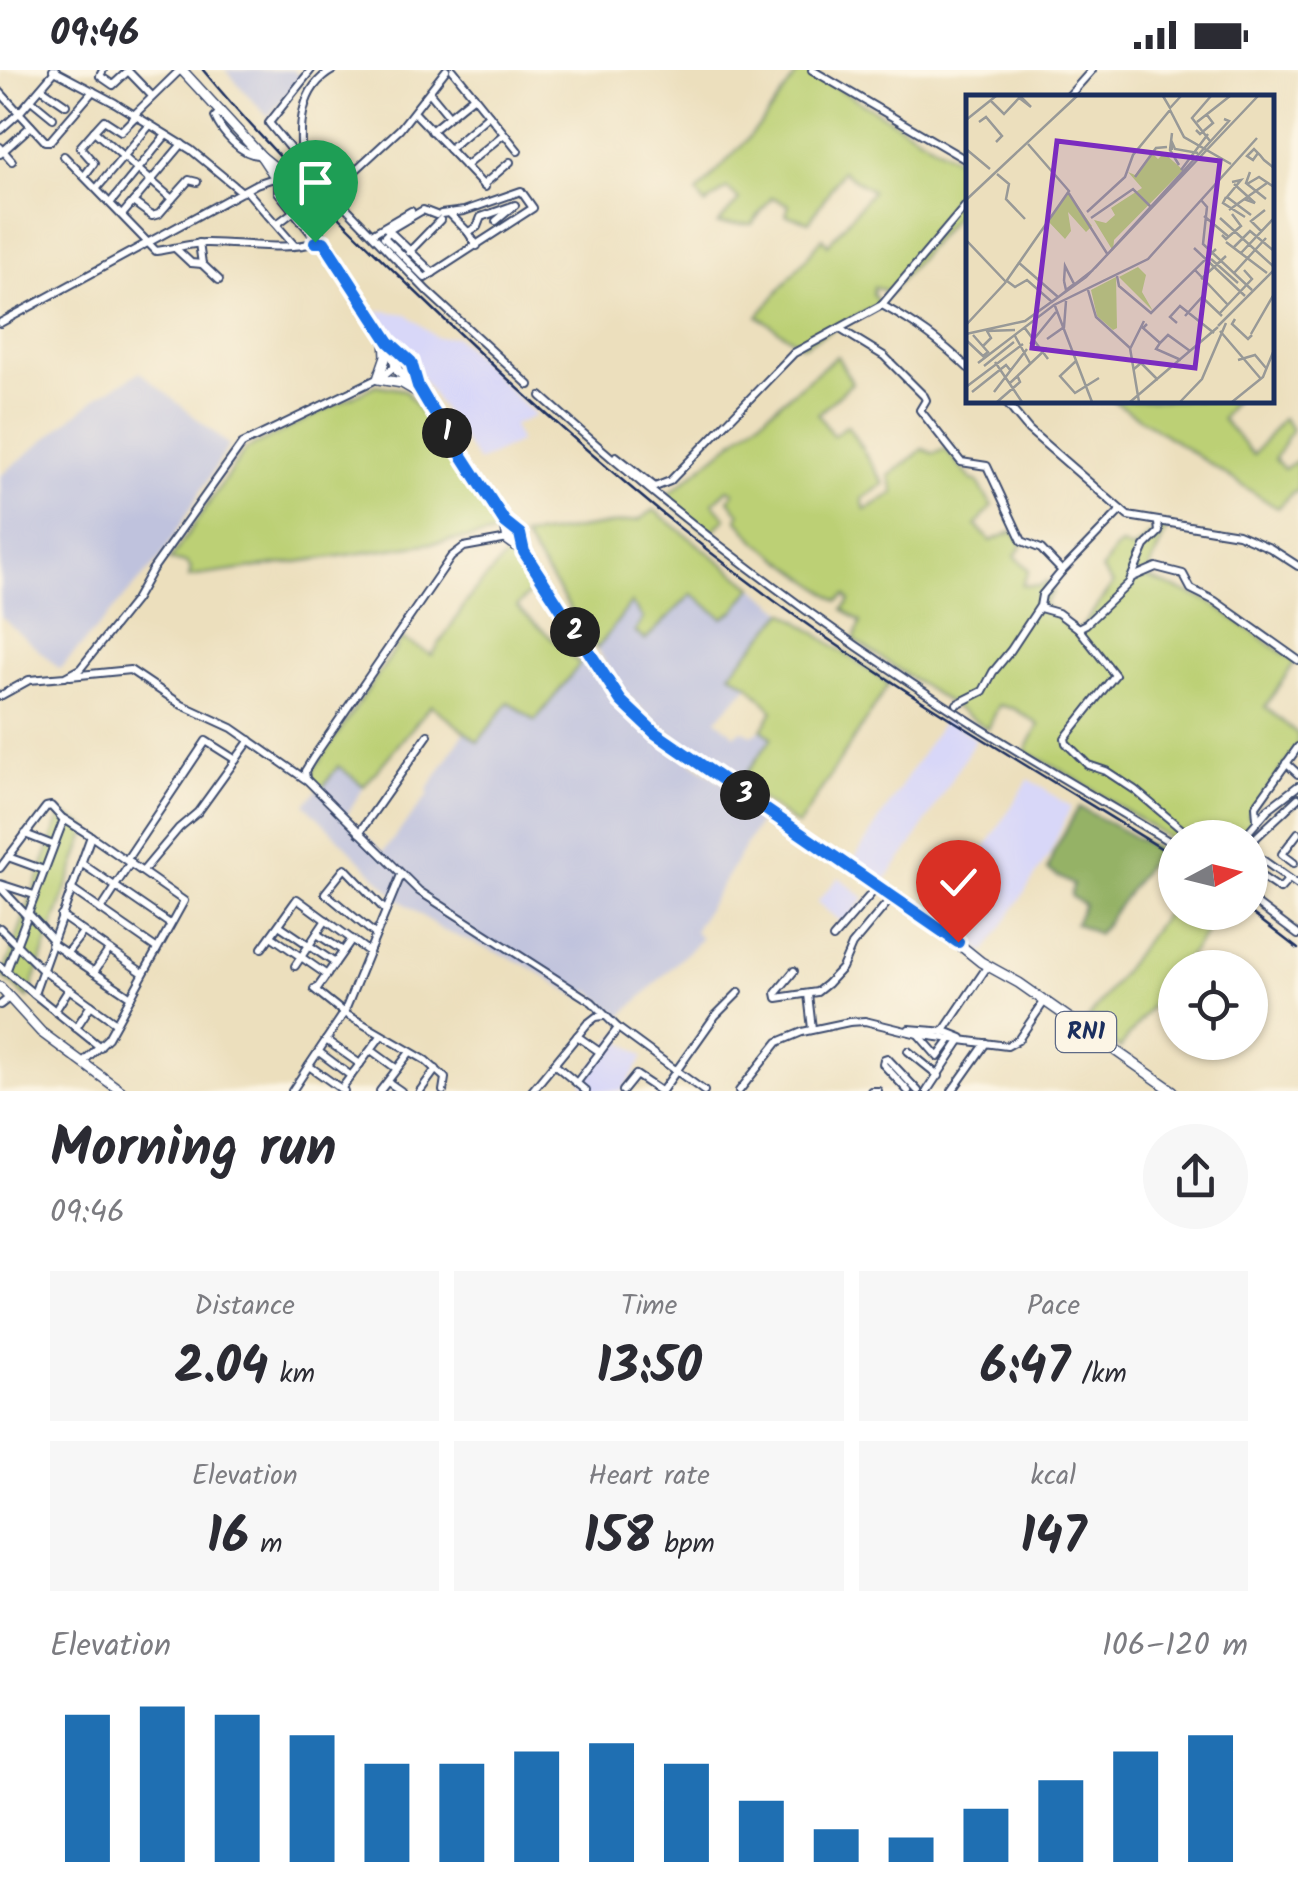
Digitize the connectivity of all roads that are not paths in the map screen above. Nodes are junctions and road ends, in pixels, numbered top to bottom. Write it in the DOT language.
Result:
graph roads {
  1 [pos="55,70"];
  2 [pos="103,70"];
  3 [pos="311,70"];
  4 [pos="334,70"];
  5 [pos="450,70"];
  6 [pos="812,70"];
  7 [pos="1092,70"];
  8 [pos="128,71"];
  9 [pos="178,71"];
  10 [pos="41,88"];
  11 [pos="93,91"];
  12 [pos="0,92"];
  13 [pos="430,93"];
  14 [pos="1069,95"];
  15 [pos="152,96"];
  16 [pos="474,96"];
  17 [pos="31,100"];
  18 [pos="66,105"];
  19 [pos="20,112"];
  20 [pos="414,112"];
  21 [pos="0,115"];
  22 [pos="489,115"];
  23 [pos="135,116"];
  24 [pos="449,116"];
  25 [pos="54,118"];
  26 [pos="8,123"];
  27 [pos="32,126"];
  28 [pos="149,126"];
  29 [pos="0,130"];
  30 [pos="432,130"];
  31 [pos="94,132"];
  32 [pos="504,134"];
  33 [pos="166,135"];
  34 [pos="182,144"];
  35 [pos="449,149"];
  36 [pos="1,151"];
  37 [pos="518,151"];
  38 [pos="64,156"];
  39 [pos="123,158"];
  40 [pos="292,158"];
  41 [pos="966,160"];
  42 [pos="12,161"];
  43 [pos="510,162"];
  44 [pos="465,166"];
  45 [pos="137,170"];
  46 [pos="277,175"];
  47 [pos="85,176"];
  48 [pos="150,182"];
  49 [pos="197,182"];
  50 [pos="97,188"];
  51 [pos="334,190"];
  52 [pos="244,191"];
  53 [pos="172,199"];
  54 [pos="111,202"];
  55 [pos="134,202"];
  56 [pos="300,204"];
  57 [pos="966,204"];
  58 [pos="411,211"];
  59 [pos="122,215"];
  60 [pos="441,215"];
  61 [pos="277,224"];
  62 [pos="388,229"];
  63 [pos="501,230"];
  64 [pos="376,232"];
  65 [pos="468,232"];
  66 [pos="318,235"];
  67 [pos="147,242"];
  68 [pos="199,243"];
  69 [pos="477,246"];
  70 [pos="175,248"];
  71 [pos="296,248"];
  72 [pos="407,254"];
  73 [pos="202,264"];
  74 [pos="219,280"];
  75 [pos="882,305"];
  76 [pos="0,323"];
  77 [pos="840,330"];
  78 [pos="387,338"];
  79 [pos="966,366"];
  80 [pos="402,367"];
  81 [pos="380,377"];
  82 [pos="529,385"];
  83 [pos="421,391"];
  84 [pos="541,396"];
  85 [pos="1006,402"];
  86 [pos="600,442"];
  87 [pos="1121,510"];
  88 [pos="1158,523"];
  89 [pos="513,537"];
  90 [pos="1298,566"];
  91 [pos="1062,571"];
  92 [pos="1137,572"];
  93 [pos="1038,609"];
  94 [pos="1078,628"];
  95 [pos="1298,660"];
  96 [pos="70,676"];
  97 [pos="0,696"];
  98 [pos="957,704"];
  99 [pos="428,735"];
  100 [pos="250,740"];
  101 [pos="1298,748"];
  102 [pos="236,760"];
  103 [pos="1286,763"];
  104 [pos="1298,774"];
  105 [pos="306,780"];
  106 [pos="1298,786"];
  107 [pos="1297,801"];
  108 [pos="64,819"];
  109 [pos="1257,819"];
  110 [pos="1171,820"];
  111 [pos="1268,827"];
  112 [pos="359,833"];
  113 [pos="1298,833"];
  114 [pos="25,834"];
  115 [pos="90,836"];
  116 [pos="1158,836"];
  117 [pos="53,844"];
  118 [pos="7,857"];
  119 [pos="129,860"];
  120 [pos="1296,860"];
  121 [pos="80,863"];
  122 [pos="1268,865"];
  123 [pos="0,868"];
  124 [pos="44,870"];
  125 [pos="143,871"];
  126 [pos="401,875"];
  127 [pos="1286,877"];
  128 [pos="1268,881"];
  129 [pos="1298,884"];
  130 [pos="0,885"];
  131 [pos="115,887"];
  132 [pos="877,887"];
  133 [pos="71,889"];
  134 [pos="34,895"];
  135 [pos="892,897"];
  136 [pos="100,910"];
  137 [pos="386,911"];
  138 [pos="1268,913"];
  139 [pos="28,915"];
  140 [pos="61,916"];
  141 [pos="326,920"];
  142 [pos="170,924"];
  143 [pos="279,925"];
  144 [pos="0,928"];
  145 [pos="83,932"];
  146 [pos="316,934"];
  147 [pos="376,934"];
  148 [pos="271,936"];
  149 [pos="1298,936"];
  150 [pos="833,938"];
  151 [pos="352,939"];
  152 [pos="52,941"];
  153 [pos="309,945"];
  154 [pos="17,946"];
  155 [pos="156,948"];
  156 [pos="262,948"];
  157 [pos="109,950"];
  158 [pos="343,951"];
  159 [pos="369,952"];
  160 [pos="66,954"];
  161 [pos="301,957"];
  162 [pos="335,963"];
  163 [pos="989,964"];
  164 [pos="295,966"];
  165 [pos="3,969"];
  166 [pos="42,969"];
  167 [pos="794,971"];
  168 [pos="94,972"];
  169 [pos="143,973"];
  170 [pos="326,974"];
  171 [pos="0,988"];
  172 [pos="69,990"];
  173 [pos="739,992"];
  174 [pos="34,994"];
  175 [pos="808,994"];
  176 [pos="131,997"];
  177 [pos="9,998"];
  178 [pos="1044,1002"];
  179 [pos="0,1005"];
  180 [pos="92,1005"];
  181 [pos="54,1011"];
  182 [pos="344,1013"];
  183 [pos="605,1016"];
  184 [pos="116,1022"];
  185 [pos="76,1028"];
  186 [pos="618,1028"];
  187 [pos="812,1029"];
  188 [pos="908,1030"];
  189 [pos="943,1032"];
  190 [pos="918,1034"];
  191 [pos="381,1036"];
  192 [pos="578,1036"];
  193 [pos="951,1038"];
  194 [pos="962,1038"];
  195 [pos="326,1040"];
  196 [pos="986,1043"];
  197 [pos="100,1046"];
  198 [pos="371,1050"];
  199 [pos="908,1051"];
  200 [pos="318,1052"];
  201 [pos="410,1052"];
  202 [pos="600,1052"];
  203 [pos="938,1057"];
  204 [pos="83,1062"];
  205 [pos="360,1064"];
  206 [pos="554,1064"];
  207 [pos="309,1066"];
  208 [pos="928,1068"];
  209 [pos="396,1069"];
  210 [pos="436,1069"];
  211 [pos="676,1071"];
  212 [pos="351,1076"];
  213 [pos="937,1079"];
  214 [pos="578,1081"];
  215 [pos="388,1082"];
  216 [pos="343,1090"];
  217 [pos="534,1090"];
  218 [pos="121,1091"];
  219 [pos="292,1091"];
  220 [pos="380,1091"];
  221 [pos="401,1091"];
  222 [pos="420,1091"];
  223 [pos="443,1091"];
  224 [pos="586,1091"];
  225 [pos="623,1091"];
  226 [pos="661,1091"];
  227 [pos="704,1091"];
  228 [pos="739,1091"];
  229 [pos="908,1091"];
  230 [pos="918,1091"];
  231 [pos="927,1091"];
  232 [pos="949,1091"];
  233 [pos="1172,1091"];
  1 -- 10 [label="street"];
  1 -- 11 [label="street"];
  2 -- 8 [label="street"];
  3 -- 40 [label="street"];
  4 -- 82 [label="street"];
  5 -- 13 [label="street"];
  5 -- 16 [label="street"];
  6 -- 41 [label="street"];
  7 -- 14 [label="street"];
  8 -- 15 [label="street"];
  9 -- 15 [label="street"];
  9 -- 46 [label="main road"];
  10 -- 17 [label="street"];
  10 -- 18 [label="street"];
  11 -- 23 [label="street"];
  11 -- 27 [label="street"];
  12 -- 19 [label="street"];
  13 -- 20 [label="street"];
  13 -- 24 [label="street"];
  15 -- 23 [label="street"];
  16 -- 22 [label="street"];
  16 -- 24 [label="street"];
  17 -- 19 [label="street"];
  17 -- 25 [label="street"];
  19 -- 26 [label="street"];
  19 -- 27 [label="street"];
  20 -- 30 [label="street"];
  20 -- 51 [label="street"];
  21 -- 26 [label="street"];
  22 -- 32 [label="street"];
  22 -- 35 [label="street"];
  23 -- 28 [label="street"];
  23 -- 31 [label="street"];
  24 -- 30 [label="street"];
  26 -- 29 [label="street"];
  27 -- 36 [label="street"];
  28 -- 33 [label="street"];
  28 -- 39 [label="street"];
  30 -- 35 [label="street"];
  31 -- 39 [label="street"];
  31 -- 47 [label="street"];
  32 -- 37 [label="street"];
  32 -- 44 [label="street"];
  33 -- 34 [label="street"];
  33 -- 45 [label="street"];
  34 -- 48 [label="street"];
  34 -- 52 [label="street"];
  35 -- 44 [label="street"];
  36 -- 42 [label="street"];
  38 -- 47 [label="street"];
  39 -- 45 [label="street"];
  39 -- 50 [label="street"];
  43 -- 44 [label="street"];
  45 -- 48 [label="street"];
  45 -- 54 [label="street"];
  46 -- 52 [label="street"];
  46 -- 56 [label="main road"];
  46 -- 56 [label="street"];
  47 -- 50 [label="street"];
  48 -- 53 [label="street"];
  48 -- 55 [label="street"];
  49 -- 53 [label="street"];
  50 -- 54 [label="street"];
  52 -- 61 [label="street"];
  52 -- 67 [label="street"];
  53 -- 55 [label="street"];
  54 -- 59 [label="street"];
  55 -- 59 [label="street"];
  56 -- 61 [label="street"];
  56 -- 66 [label="main road"];
  56 -- 66 [label="street"];
  57 -- 75 [label="street"];
  58 -- 62 [label="street"];
  59 -- 67 [label="street"];
  60 -- 62 [label="street"];
  60 -- 63 [label="street"];
  60 -- 65 [label="street"];
  60 -- 72 [label="street"];
  61 -- 71 [label="street"];
  62 -- 64 [label="street"];
  62 -- 72 [label="street"];
  63 -- 65 [label="street"];
  63 -- 69 [label="street"];
  65 -- 69 [label="street"];
  66 -- 71 [label="street"];
  66 -- 78 [label="main road"];
  67 -- 70 [label="street"];
  67 -- 76 [label="street"];
  68 -- 70 [label="street"];
  68 -- 71 [label="street"];
  68 -- 73 [label="street"];
  69 -- 72 [label="street"];
  70 -- 73 [label="street"];
  73 -- 74 [label="street"];
  75 -- 77 [label="street"];
  75 -- 79 [label="street"];
  77 -- 86 [label="street"];
  77 -- 91 [label="street"];
  78 -- 80 [label="main road"];
  78 -- 81 [label="main road"];
  80 -- 81 [label="street"];
  80 -- 83 [label="main road, RN1"];
  81 -- 83 [label="main road"];
  81 -- 96 [label="street"];
  83 -- 89 [label="main road, RN1"];
  84 -- 116 [label="street"];
  85 -- 87 [label="street"];
  87 -- 88 [label="street"];
  87 -- 91 [label="street"];
  88 -- 90 [label="street"];
  88 -- 92 [label="street"];
  89 -- 105 [label="street"];
  89 -- 132 [label="main road, RN1"];
  91 -- 93 [label="street"];
  92 -- 94 [label="street"];
  92 -- 95 [label="street"];
  93 -- 94 [label="street"];
  93 -- 98 [label="street"];
  94 -- 110 [label="street"];
  96 -- 97 [label="street"];
  96 -- 100 [label="street"];
  99 -- 112 [label="street"];
  100 -- 102 [label="street"];
  100 -- 105 [label="street"];
  101 -- 103 [label="street"];
  102 -- 119 [label="street"];
  102 -- 125 [label="street"];
  103 -- 104 [label="street"];
  103 -- 109 [label="street"];
  105 -- 112 [label="street"];
  106 -- 109 [label="street"];
  107 -- 111 [label="street"];
  108 -- 114 [label="street"];
  108 -- 115 [label="street"];
  108 -- 117 [label="street"];
  112 -- 126 [label="street"];
  113 -- 120 [label="street"];
  114 -- 117 [label="street"];
  114 -- 118 [label="street"];
  115 -- 119 [label="street"];
  115 -- 121 [label="street"];
  117 -- 124 [label="street"];
  118 -- 123 [label="street"];
  118 -- 124 [label="street"];
  119 -- 125 [label="street"];
  119 -- 131 [label="street"];
  120 -- 127 [label="street"];
  121 -- 131 [label="street"];
  121 -- 133 [label="street"];
  122 -- 127 [label="street"];
  124 -- 134 [label="street"];
  125 -- 142 [label="street"];
  126 -- 137 [label="street"];
  126 -- 183 [label="street"];
  127 -- 128 [label="street"];
  127 -- 129 [label="street"];
  130 -- 134 [label="street"];
  130 -- 139 [label="street"];
  131 -- 136 [label="street"];
  131 -- 142 [label="street"];
  132 -- 135 [label="main road, RN1"];
  132 -- 150 [label="street"];
  133 -- 136 [label="street"];
  133 -- 140 [label="street"];
  134 -- 139 [label="street"];
  135 -- 163 [label="main road, RN1"];
  135 -- 175 [label="street"];
  136 -- 155 [label="street"];
  137 -- 147 [label="street"];
  137 -- 147 [label="street"];
  138 -- 149 [label="street"];
  139 -- 152 [label="street"];
  139 -- 154 [label="street"];
  140 -- 145 [label="street"];
  140 -- 152 [label="street"];
  141 -- 143 [label="street"];
  141 -- 146 [label="street"];
  141 -- 151 [label="street"];
  142 -- 155 [label="street"];
  143 -- 148 [label="street"];
  143 -- 153 [label="street"];
  144 -- 154 [label="street"];
  145 -- 157 [label="street"];
  145 -- 160 [label="street"];
  146 -- 153 [label="street"];
  146 -- 158 [label="street"];
  147 -- 159 [label="street"];
  148 -- 156 [label="street"];
  148 -- 161 [label="street"];
  151 -- 158 [label="street"];
  151 -- 159 [label="street"];
  152 -- 160 [label="street"];
  152 -- 166 [label="street"];
  153 -- 161 [label="street"];
  153 -- 162 [label="street"];
  154 -- 165 [label="street"];
  154 -- 166 [label="street"];
  155 -- 169 [label="street"];
  157 -- 168 [label="street"];
  157 -- 169 [label="street"];
  158 -- 162 [label="street"];
  159 -- 182 [label="street"];
  160 -- 168 [label="street"];
  161 -- 164 [label="street"];
  161 -- 170 [label="street"];
  162 -- 170 [label="street"];
  163 -- 178 [label="main road, RN1"];
  163 -- 189 [label="street"];
  165 -- 174 [label="street"];
  166 -- 172 [label="street"];
  166 -- 174 [label="street"];
  167 -- 175 [label="street"];
  168 -- 176 [label="street"];
  169 -- 176 [label="street"];
  170 -- 182 [label="street"];
  171 -- 177 [label="main road"];
  172 -- 180 [label="street"];
  172 -- 181 [label="street"];
  173 -- 211 [label="street"];
  174 -- 181 [label="street"];
  175 -- 187 [label="street"];
  176 -- 184 [label="street"];
  177 -- 179 [label="street"];
  177 -- 204 [label="main road"];
  178 -- 196 [label="street"];
  178 -- 233 [label="main road, RN1"];
  180 -- 184 [label="street"];
  180 -- 185 [label="street"];
  181 -- 185 [label="street"];
  182 -- 191 [label="street"];
  182 -- 195 [label="street"];
  183 -- 186 [label="street"];
  183 -- 192 [label="street"];
  184 -- 197 [label="street"];
  185 -- 197 [label="street"];
  186 -- 202 [label="street"];
  186 -- 211 [label="street"];
  187 -- 188 [label="street"];
  187 -- 228 [label="street"];
  188 -- 189 [label="street"];
  188 -- 190 [label="street"];
  189 -- 194 [label="street"];
  190 -- 193 [label="street"];
  190 -- 203 [label="street"];
  191 -- 198 [label="street"];
  191 -- 201 [label="street"];
  192 -- 202 [label="street"];
  192 -- 206 [label="street"];
  193 -- 194 [label="street"];
  193 -- 203 [label="street"];
  194 -- 196 [label="street"];
  194 -- 213 [label="street"];
  195 -- 200 [label="street"];
  195 -- 205 [label="street"];
  196 -- 232 [label="street"];
  197 -- 204 [label="street"];
  198 -- 205 [label="street"];
  198 -- 209 [label="street"];
  199 -- 208 [label="street"];
  200 -- 207 [label="street"];
  200 -- 212 [label="street"];
  201 -- 209 [label="street"];
  201 -- 210 [label="street"];
  202 -- 214 [label="street"];
  203 -- 208 [label="street"];
  204 -- 218 [label="main road"];
  205 -- 212 [label="street"];
  206 -- 214 [label="street"];
  206 -- 217 [label="street"];
  207 -- 216 [label="street"];
  207 -- 219 [label="street"];
  208 -- 213 [label="street"];
  209 -- 215 [label="street"];
  210 -- 222 [label="street"];
  210 -- 223 [label="street"];
  211 -- 226 [label="street"];
  211 -- 227 [label="street"];
  212 -- 216 [label="street"];
  213 -- 231 [label="street"];
  213 -- 232 [label="street"];
  214 -- 224 [label="street"];
  215 -- 220 [label="street"];
  215 -- 221 [label="street"];
  225 -- 226 [label="street"];
  229 -- 230 [label="street"];
}
